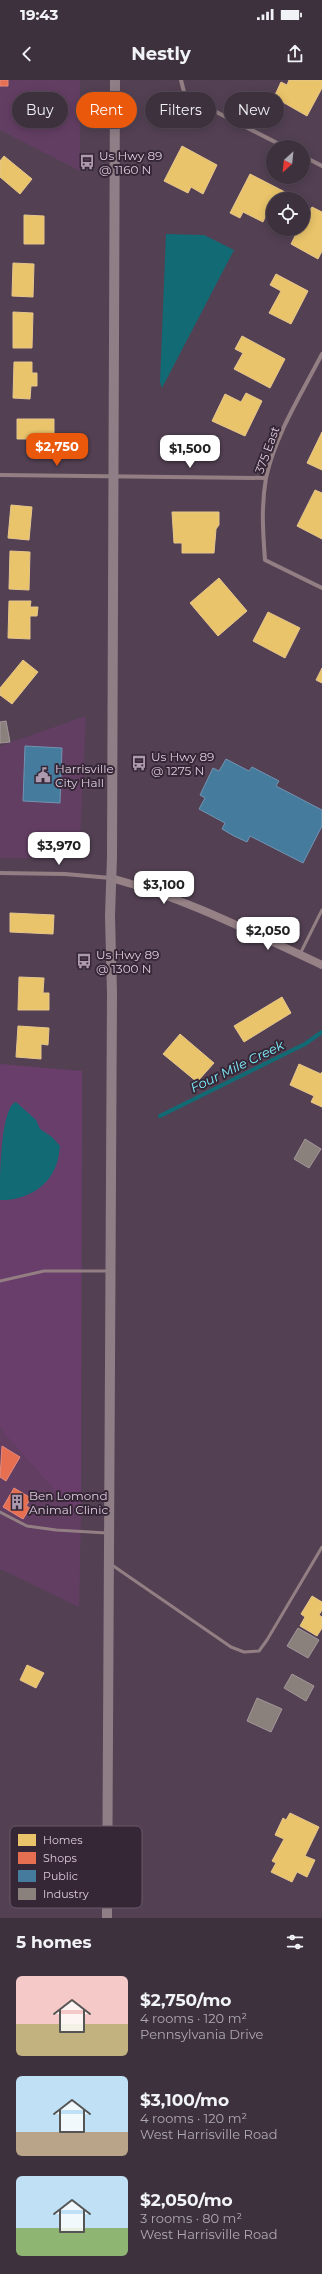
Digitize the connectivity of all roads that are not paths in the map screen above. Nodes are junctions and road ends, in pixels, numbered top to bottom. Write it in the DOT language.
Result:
graph roads {
  1 [pos="115,80"];
  2 [pos="180,80"];
  3 [pos="271,140"];
  4 [pos="310,160"];
  5 [pos="322,166"];
  6 [pos="322,354"];
  7 [pos="0,475"];
  8 [pos="114,476"];
  9 [pos="266,478"];
  10 [pos="322,588"];
  11 [pos="0,873"];
  12 [pos="111,878"];
  13 [pos="322,910"];
  14 [pos="300,955"];
  15 [pos="322,965"];
  16 [pos="110,1271"];
  17 [pos="0,1281"];
  18 [pos="0,1512"];
  19 [pos="109,1533"];
  20 [pos="322,1547"];
  21 [pos="109,1563"];
  22 [pos="108,1826"];
  23 [pos="108,1908"];
  24 [pos="108,1918"];
  1 -- 8 [label="main road"];
  2 -- 3 [label="street"];
  4 -- 5 [label="street"];
  6 -- 9 [label="street, 375 East"];
  7 -- 8 [label="street"];
  8 -- 9 [label="street"];
  8 -- 12 [label="main road"];
  9 -- 10 [label="street, 375 East"];
  11 -- 12 [label="street"];
  12 -- 14 [label="main road"];
  12 -- 16 [label="main road"];
  13 -- 14 [label="lane"];
  14 -- 15 [label="main road"];
  16 -- 17 [label="lane"];
  16 -- 19 [label="main road"];
  18 -- 19 [label="lane"];
  19 -- 21 [label="main road"];
  20 -- 21 [label="lane"];
  21 -- 22 [label="main road"];
  23 -- 24 [label="main road"];
}
